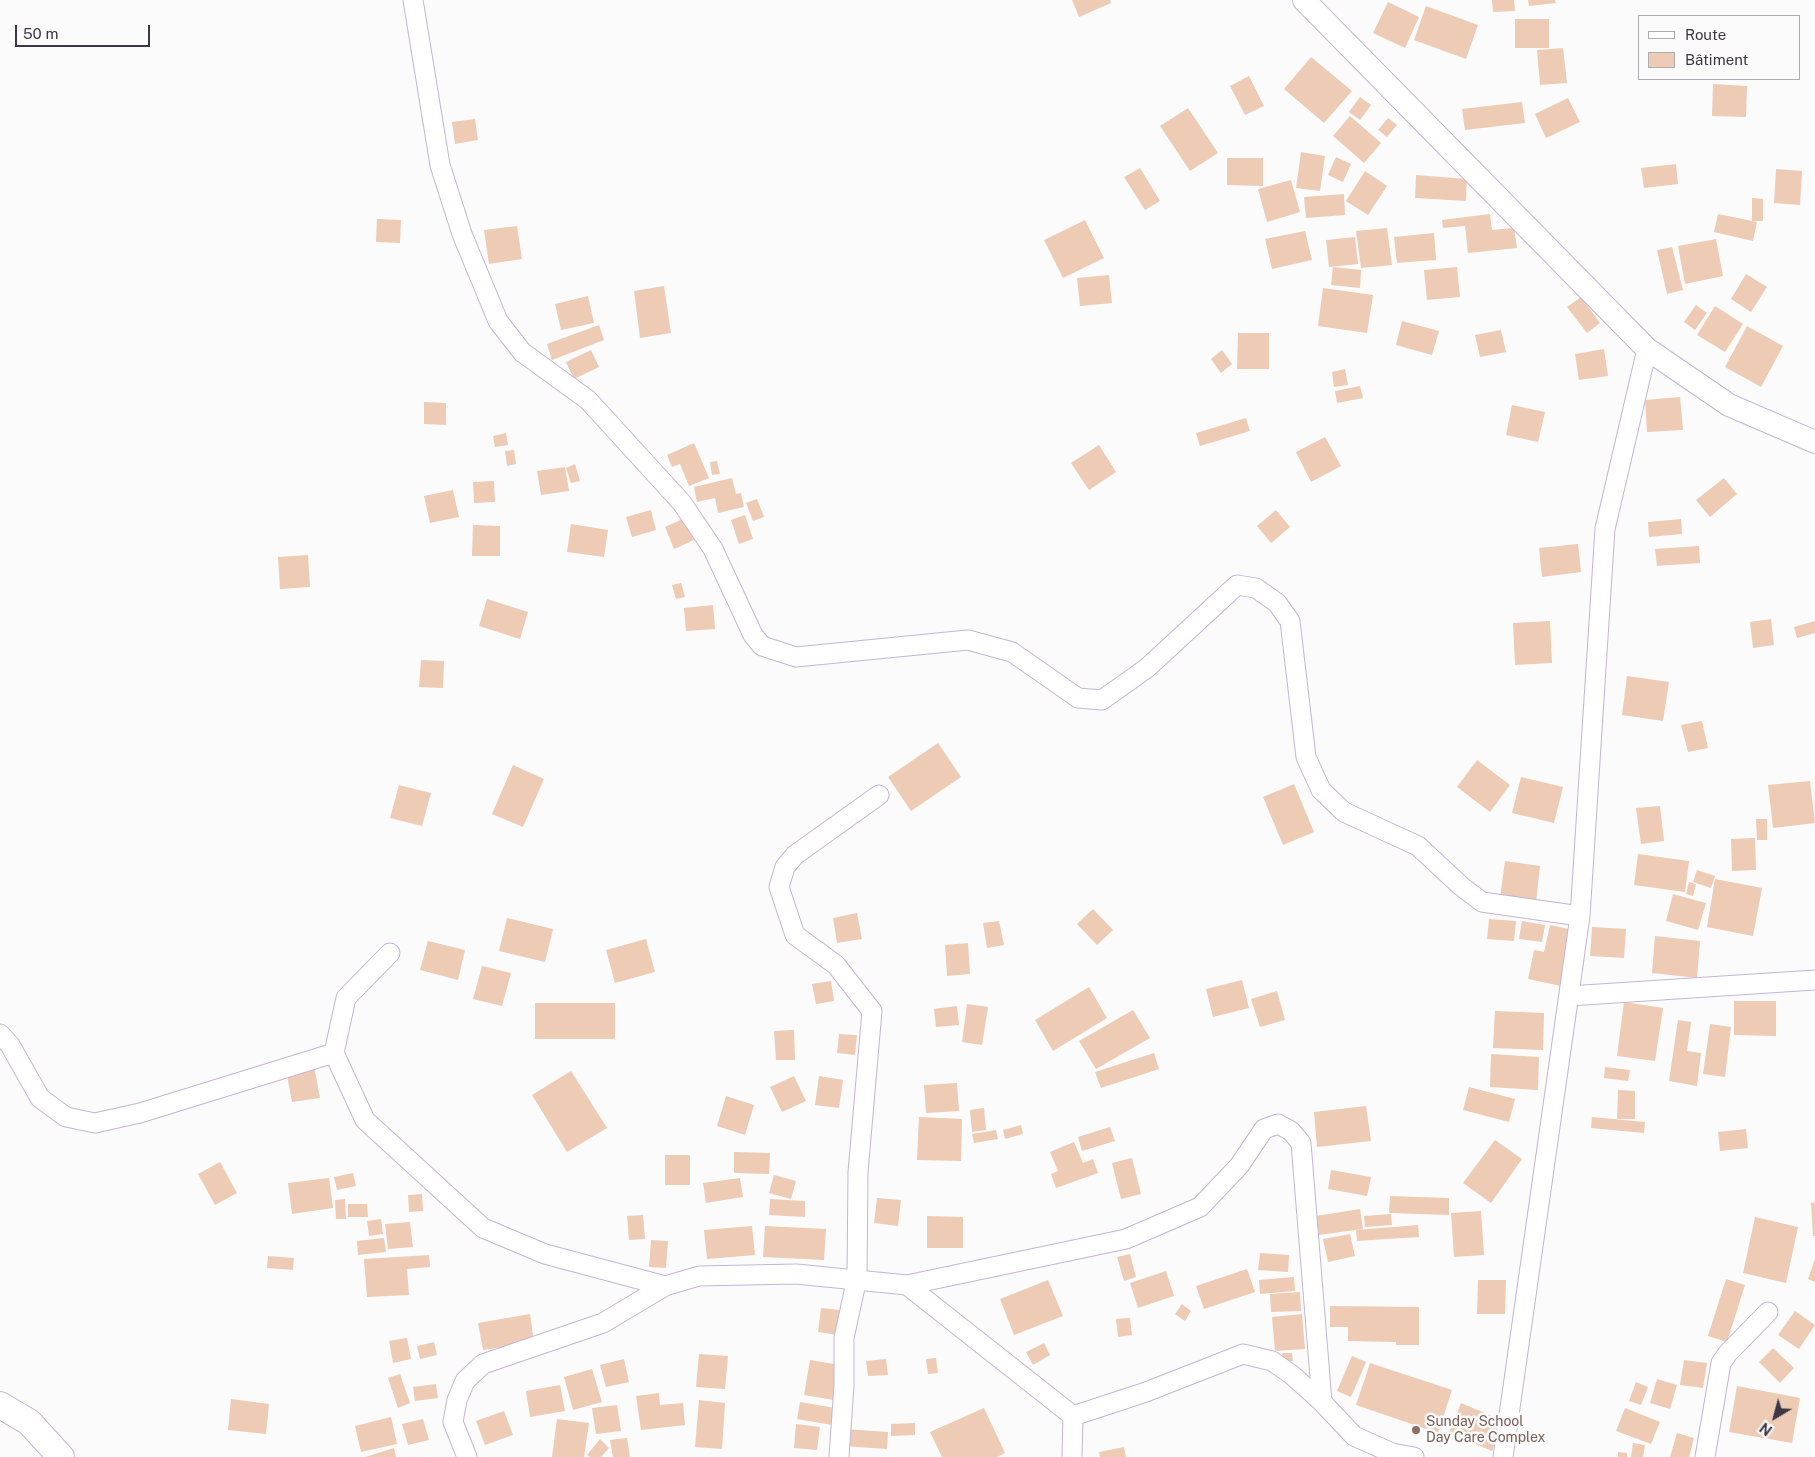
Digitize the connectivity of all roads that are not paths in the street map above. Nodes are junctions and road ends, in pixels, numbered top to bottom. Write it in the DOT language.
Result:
graph roads {
  1 [pos="413,0"];
  2 [pos="1304,0"];
  3 [pos="1646,349"];
  4 [pos="1815,442"];
  5 [pos="879,795"];
  6 [pos="1580,916"];
  7 [pos="390,953"];
  8 [pos="1815,980"];
  9 [pos="1569,996"];
  10 [pos="0,1034"];
  11 [pos="334,1053"];
  12 [pos="857,1278"];
  13 [pos="907,1284"];
  14 [pos="664,1286"];
  15 [pos="1768,1312"];
  16 [pos="1322,1402"];
  17 [pos="0,1405"];
  18 [pos="1073,1416"];
  19 [pos="61,1457"];
  20 [pos="467,1457"];
  21 [pos="839,1457"];
  22 [pos="1072,1457"];
  23 [pos="1414,1457"];
  24 [pos="1503,1457"];
  25 [pos="1705,1457"];
  1 -- 6 [label="street"];
  2 -- 3 [label="street"];
  3 -- 4 [label="street"];
  3 -- 6 [label="street"];
  5 -- 12 [label="street"];
  6 -- 9 [label="street"];
  7 -- 11 [label="street"];
  8 -- 9 [label="street"];
  9 -- 24 [label="street"];
  10 -- 11 [label="street"];
  11 -- 14 [label="street"];
  12 -- 13 [label="street"];
  12 -- 14 [label="street"];
  12 -- 21 [label="street"];
  13 -- 16 [label="street"];
  13 -- 18 [label="street"];
  14 -- 20 [label="street"];
  15 -- 25 [label="street"];
  16 -- 18 [label="street"];
  16 -- 23 [label="street"];
  17 -- 19 [label="main road"];
  18 -- 22 [label="street"];
}
